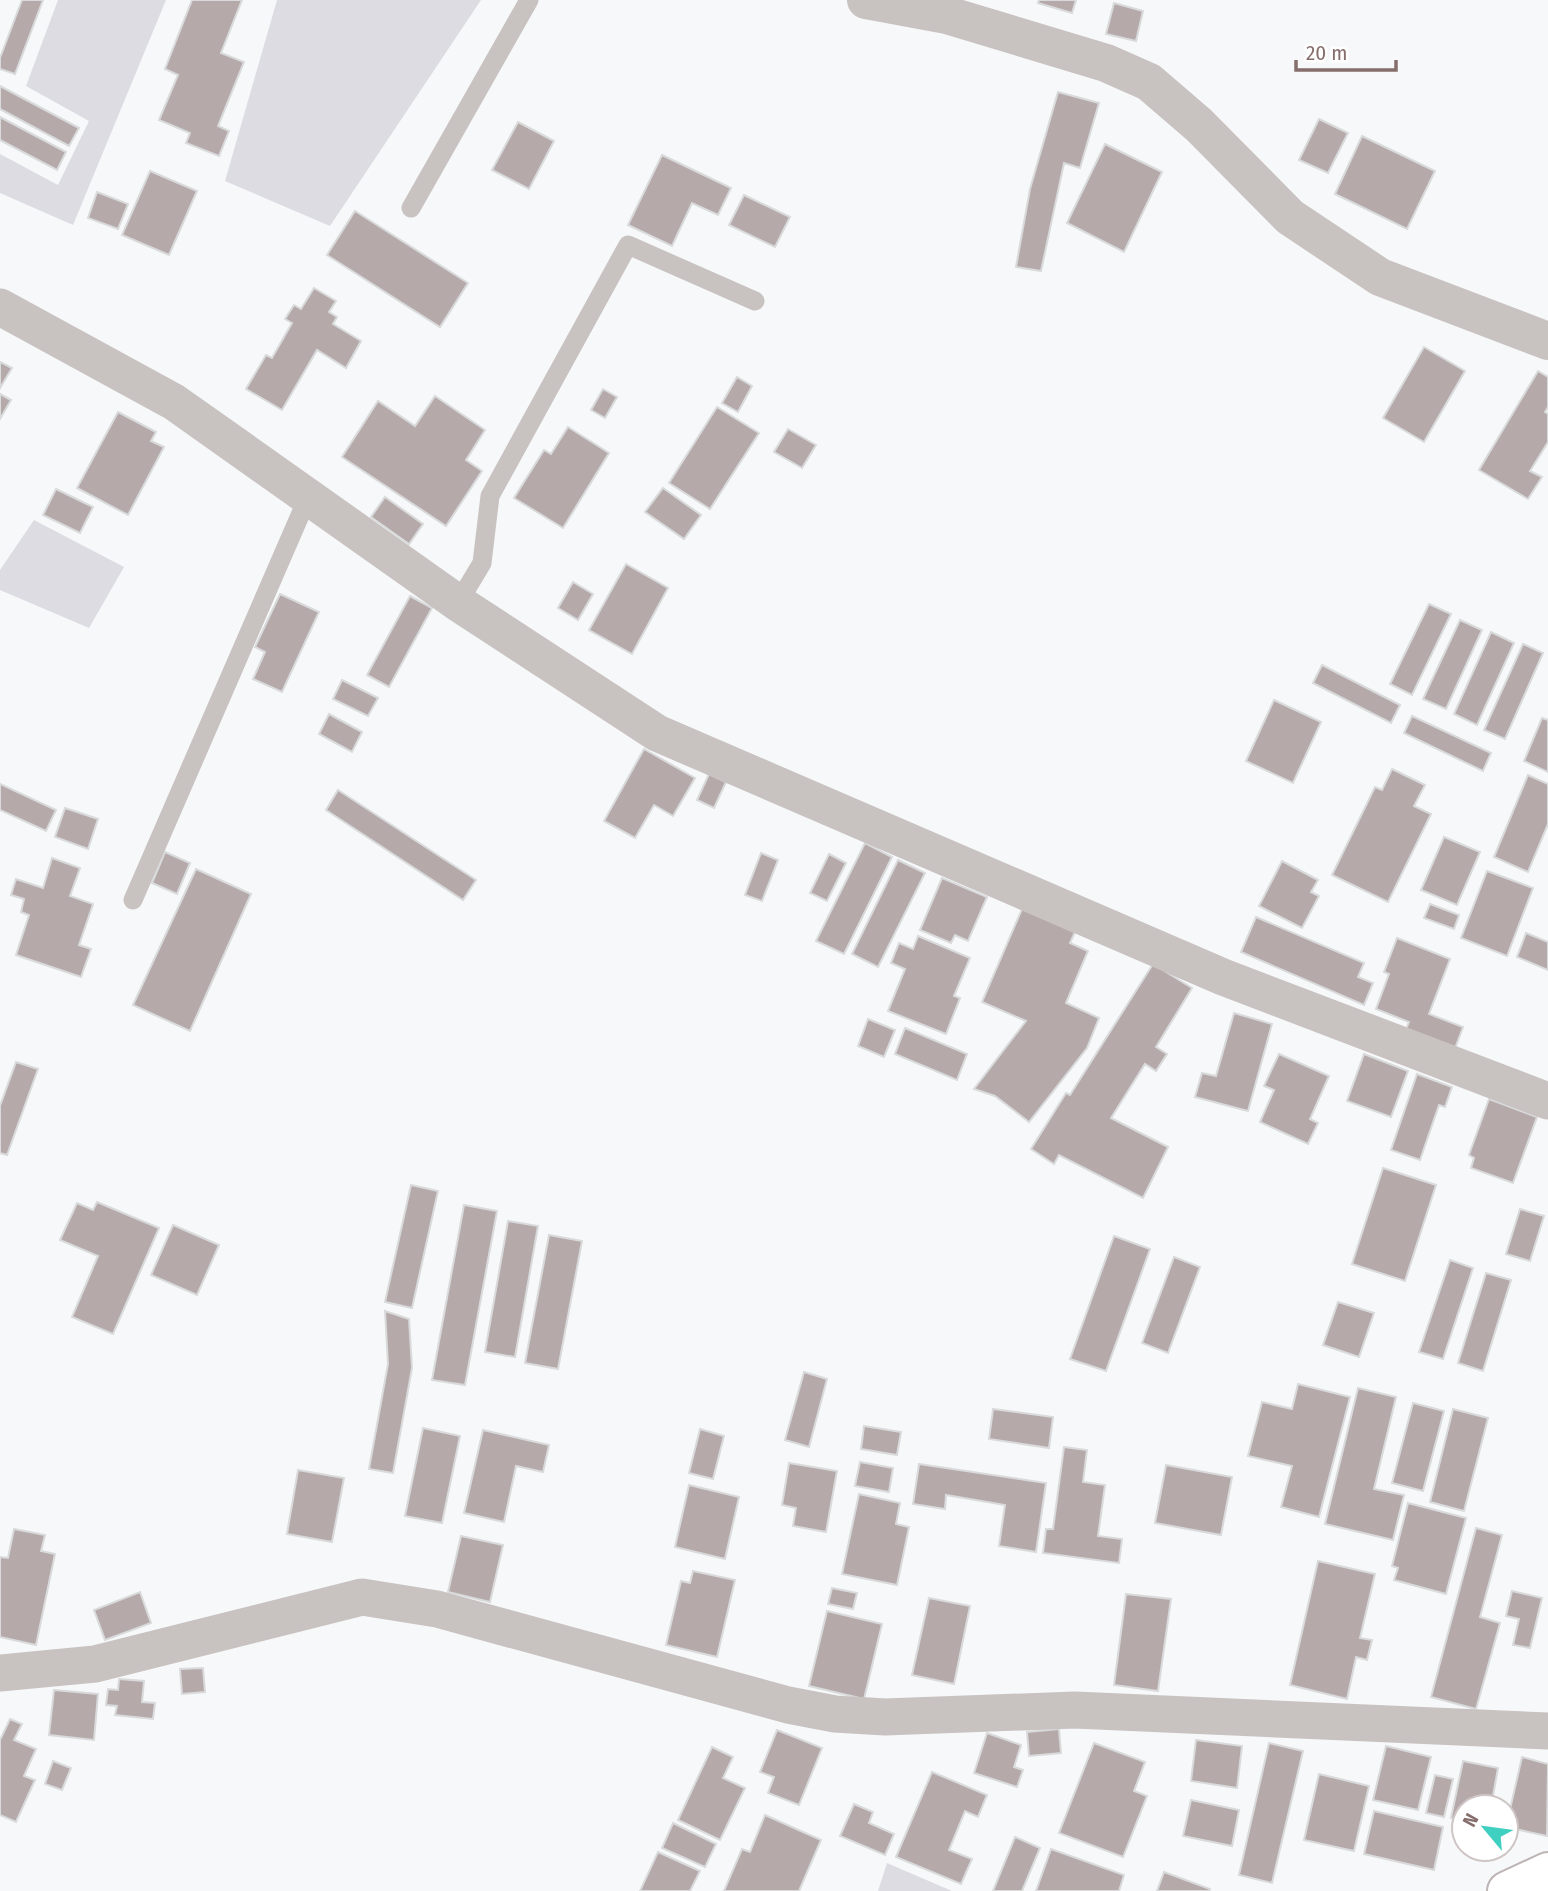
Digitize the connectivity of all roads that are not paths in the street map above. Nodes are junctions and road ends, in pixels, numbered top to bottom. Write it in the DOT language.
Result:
graph roads {
  1 [pos="529,0"];
  2 [pos="866,0"];
  3 [pos="411,208"];
  4 [pos="755,301"];
  5 [pos="0,307"];
  6 [pos="1548,341"];
  7 [pos="308,497"];
  8 [pos="458,603"];
  9 [pos="133,900"];
  10 [pos="1548,1101"];
  11 [pos="0,1673"];
  12 [pos="1548,1731"];
  13 [pos="1548,1871"];
  14 [pos="1507,1891"];
  1 -- 3 [label="lane"];
  2 -- 6 [label="street"];
  4 -- 8 [label="lane"];
  5 -- 7 [label="street"];
  7 -- 8 [label="street"];
  7 -- 9 [label="lane"];
  8 -- 10 [label="street"];
  11 -- 12 [label="street"];
  13 -- 14 [label="main road"];
}
